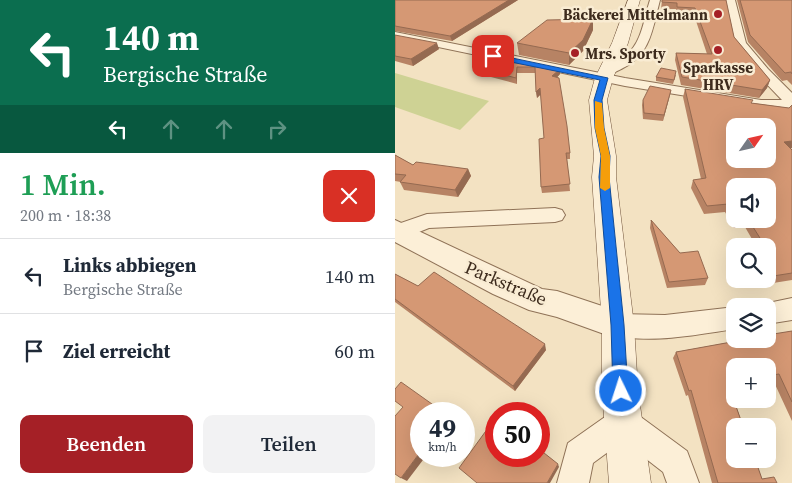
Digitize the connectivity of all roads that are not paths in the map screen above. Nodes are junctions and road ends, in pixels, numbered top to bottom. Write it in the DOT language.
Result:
graph roads {
  1 [pos="634,0"];
  2 [pos="655,0"];
  3 [pos="730,0"];
  4 [pos="395,36"];
  5 [pos="607,74"];
  6 [pos="792,103"];
  7 [pos="555,214"];
  8 [pos="397,231"];
  9 [pos="792,309"];
  10 [pos="776,312"];
  11 [pos="726,319"];
  12 [pos="617,325"];
  13 [pos="623,423"];
  14 [pos="573,483"];
  15 [pos="630,483"];
  16 [pos="683,483"];
  1 -- 5 [label="main road"];
  2 -- 5 [label="street"];
  3 -- 6 [label="street"];
  4 -- 5 [label="street"];
  5 -- 6 [label="street"];
  5 -- 12 [label="main road"];
  7 -- 8 [label="street, Parkstraße"];
  8 -- 12 [label="street, Parkstraße"];
  9 -- 10 [label="street"];
  11 -- 12 [label="street"];
  12 -- 13 [label="main road"];
  13 -- 14 [label="street"];
  13 -- 15 [label="main road"];
  13 -- 16 [label="street"];
}
